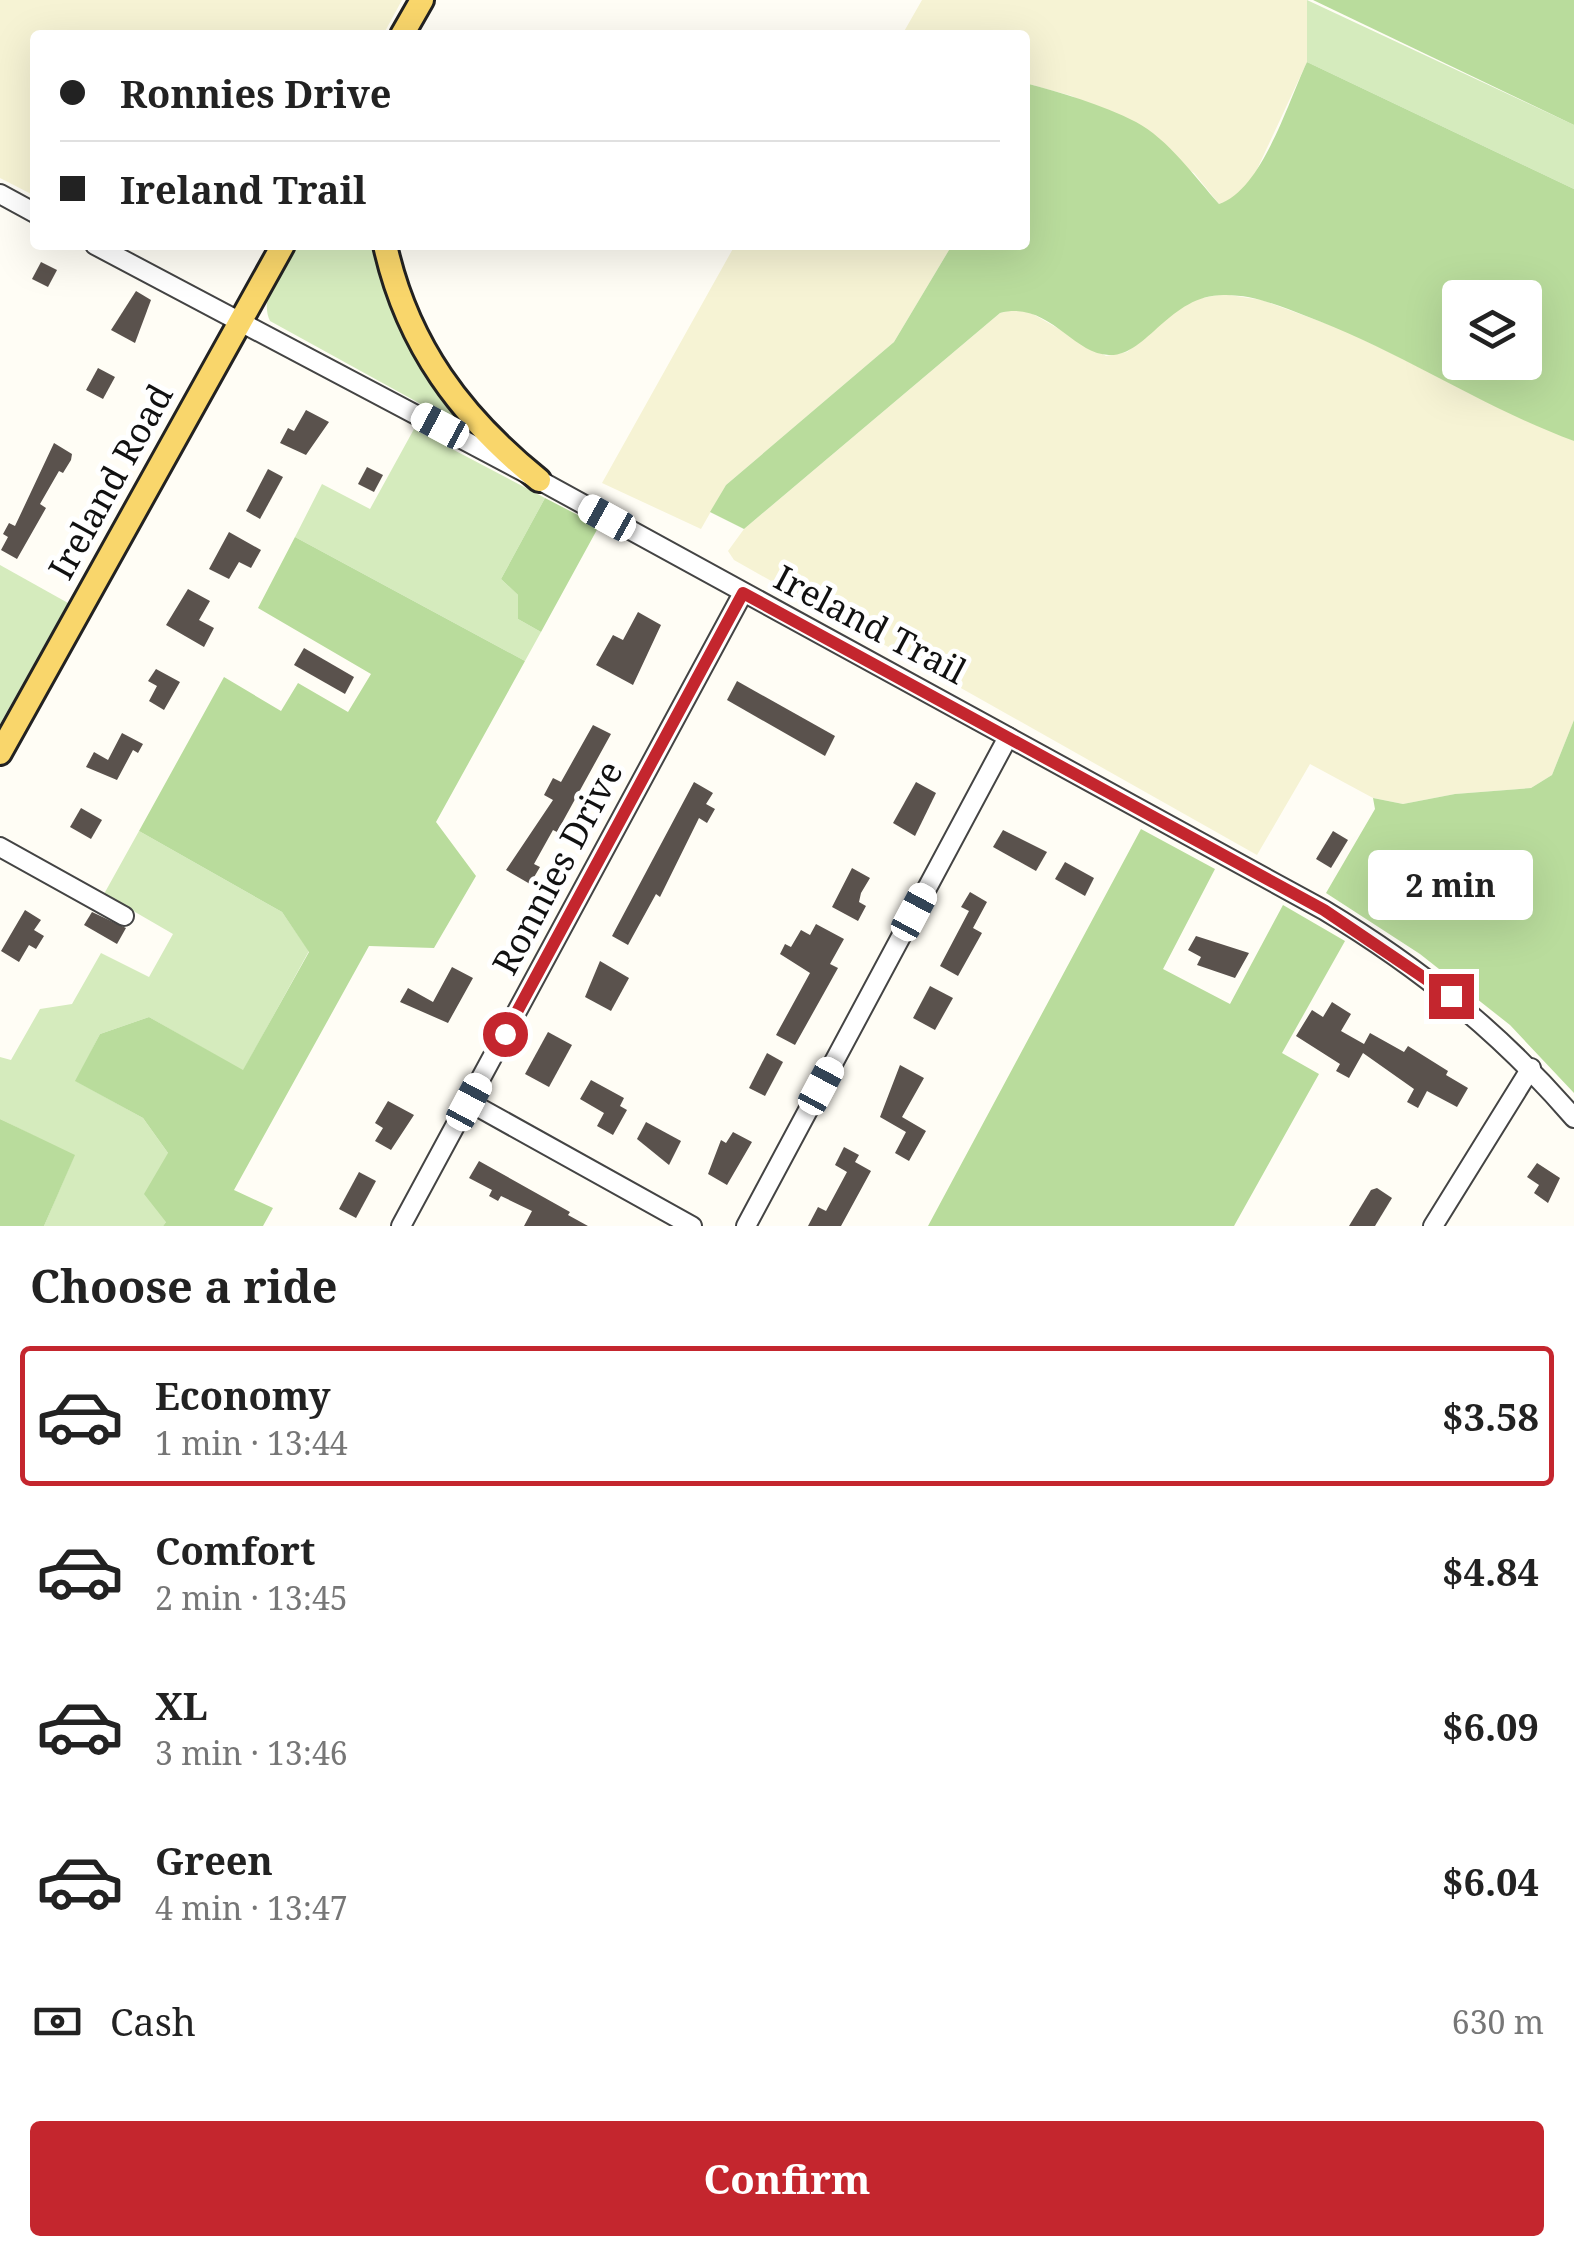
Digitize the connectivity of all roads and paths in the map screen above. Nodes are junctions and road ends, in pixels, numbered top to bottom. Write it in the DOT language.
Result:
graph roads {
  1 [pos="0,194"];
  2 [pos="30,210"];
  3 [pos="106,250"];
  4 [pos="280,250"];
  5 [pos="386,250"];
  6 [pos="241,320"];
  7 [pos="539,480"];
  8 [pos="743,593"];
  9 [pos="1008,737"];
  10 [pos="0,753"];
  11 [pos="0,847"];
  12 [pos="124,916"];
  13 [pos="1532,1068"];
  14 [pos="469,1102"];
  15 [pos="1574,1118"];
  16 [pos="401,1226"];
  17 [pos="692,1226"];
  18 [pos="746,1226"];
  19 [pos="1433,1226"];
  1 -- 2 [label="street"];
  3 -- 6 [label="street, Ireland Trail"];
  4 -- 6 [label="main road, Ireland Road"];
  5 -- 7 [label="main road"];
  6 -- 7 [label="street, Ireland Trail"];
  6 -- 10 [label="main road, Ireland Road"];
  7 -- 8 [label="street, Ireland Trail"];
  8 -- 9 [label="street, Ireland Trail"];
  8 -- 14 [label="street, Ronnies Drive"];
  9 -- 13 [label="street, Ireland Trail"];
  9 -- 18 [label="street"];
  11 -- 12 [label="street"];
  13 -- 15 [label="street, Ireland Trail"];
  13 -- 19 [label="street"];
  14 -- 16 [label="street, Ronnies Drive"];
  14 -- 17 [label="street"];
}
